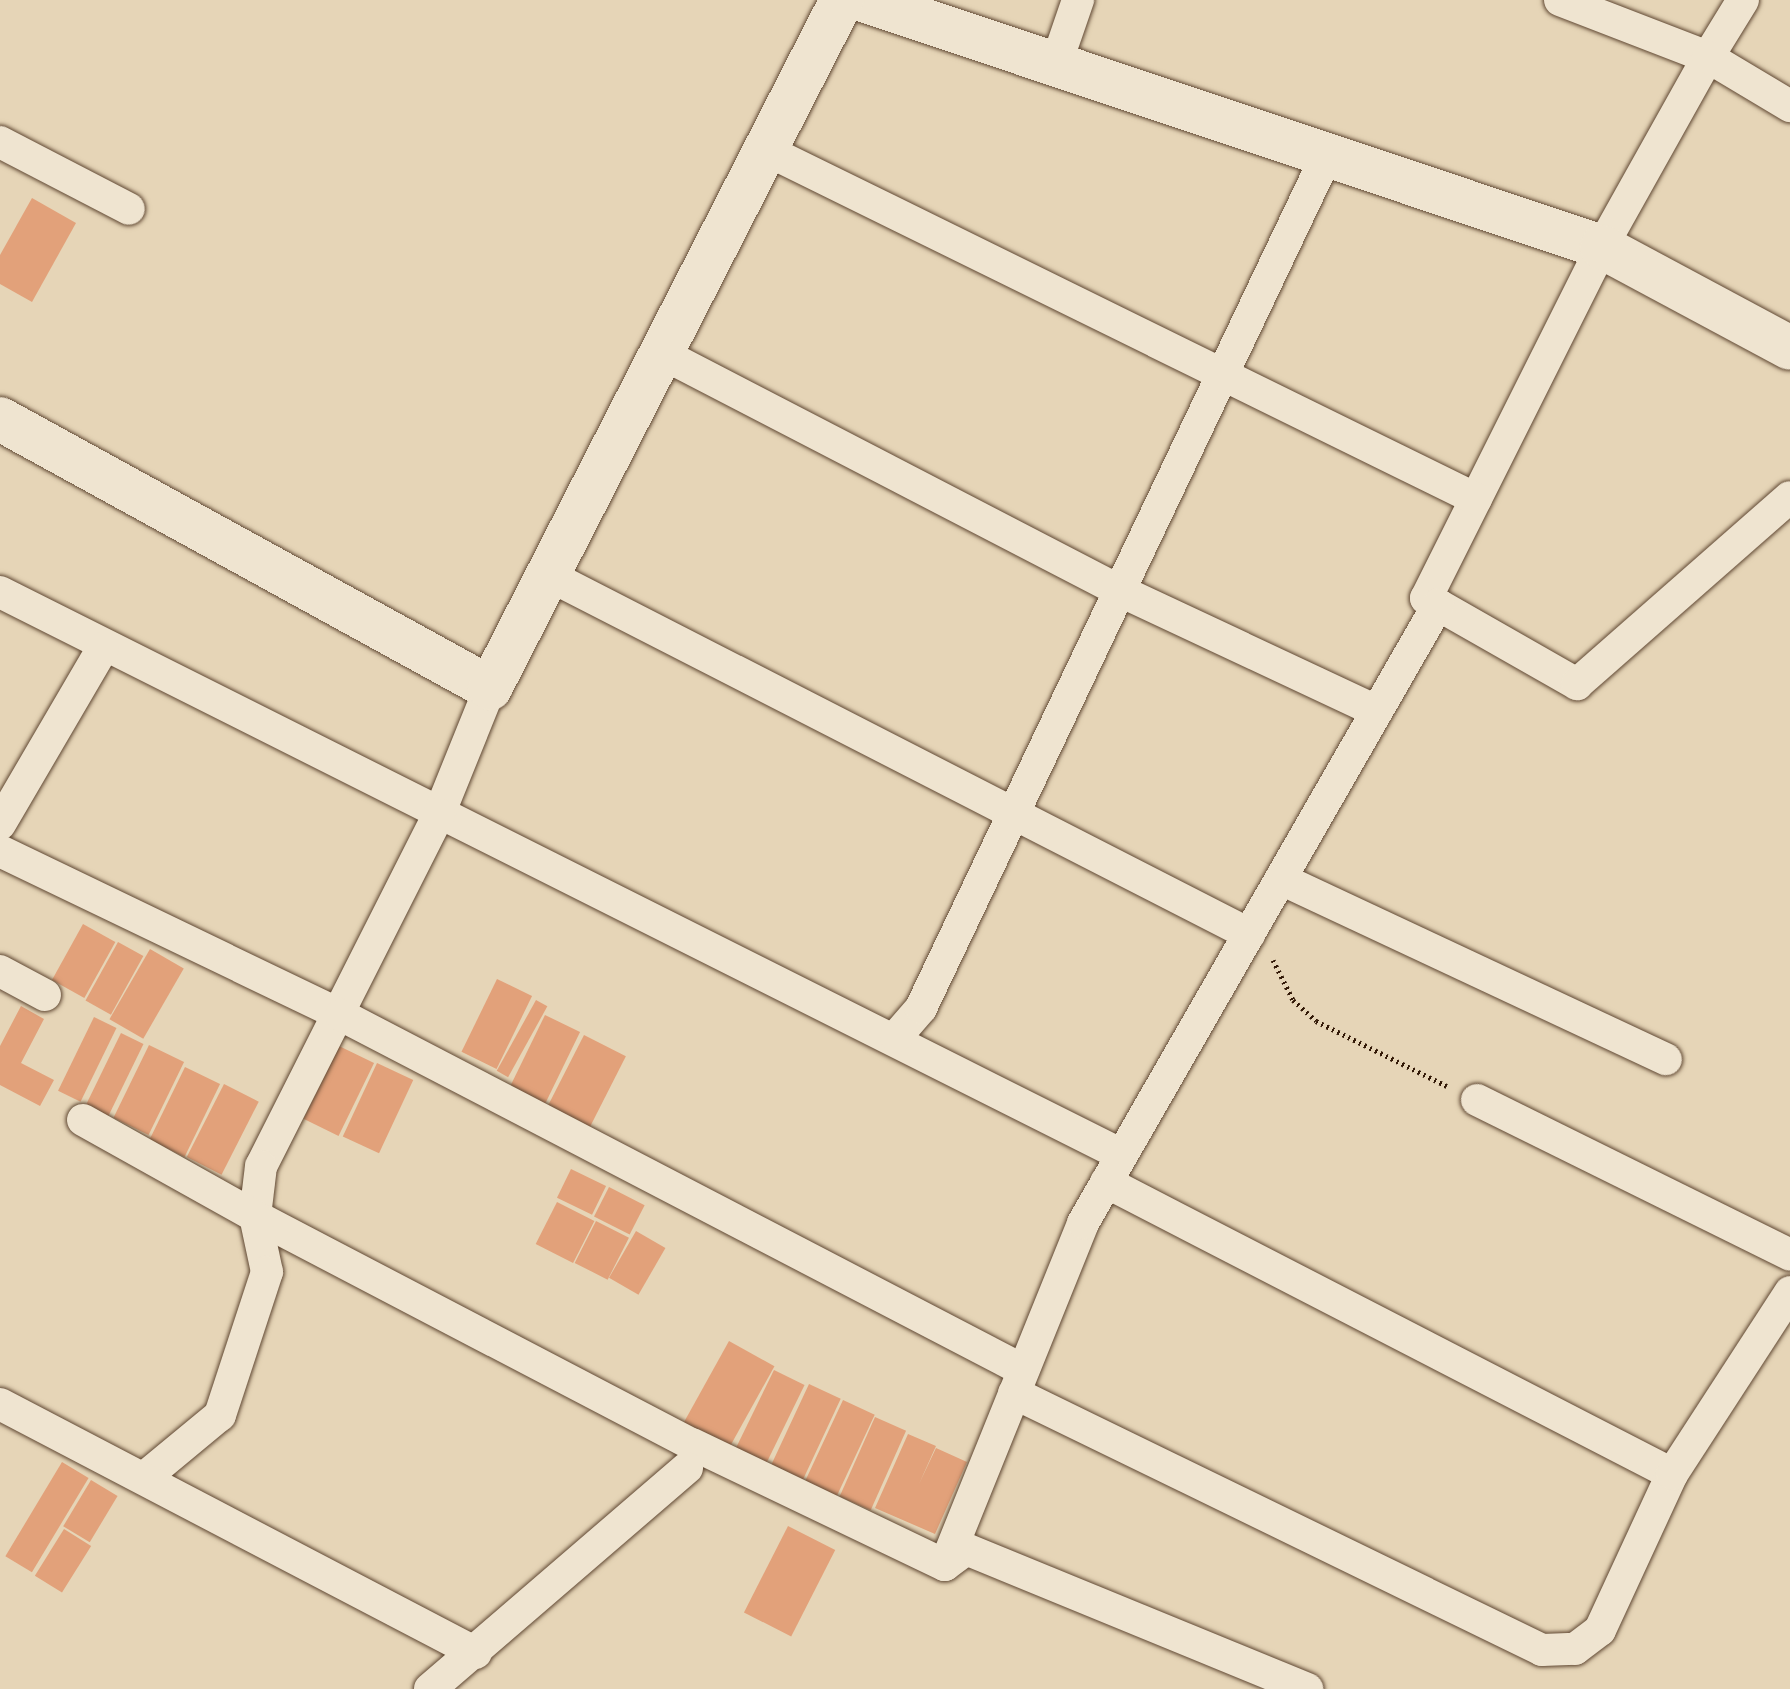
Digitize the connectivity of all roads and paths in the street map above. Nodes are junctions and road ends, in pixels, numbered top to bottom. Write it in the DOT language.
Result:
graph roads {
  1 [pos="842,0"];
  2 [pos="863,0"];
  3 [pos="1078,0"];
  4 [pos="1560,0"];
  5 [pos="1743,0"];
  6 [pos="1708,57"];
  7 [pos="1056,64"];
  8 [pos="1790,106"];
  9 [pos="0,142"];
  10 [pos="766,150"];
  11 [pos="1327,155"];
  12 [pos="129,209"];
  13 [pos="1602,247"];
  14 [pos="1790,348"];
  15 [pos="661,353"];
  16 [pos="1219,378"];
  17 [pos="0,419"];
  18 [pos="1790,497"];
  19 [pos="1476,499"];
  20 [pos="548,575"];
  21 [pos="1116,589"];
  22 [pos="0,592"];
  23 [pos="1438,605"];
  24 [pos="103,648"];
  25 [pos="490,688"];
  26 [pos="1377,711"];
  27 [pos="1011,813"];
  28 [pos="439,814"];
  29 [pos="0,824"];
  30 [pos="0,851"];
  31 [pos="1281,879"];
  32 [pos="1249,934"];
  33 [pos="0,971"];
  34 [pos="45,995"];
  35 [pos="341,1015"];
  36 [pos="896,1037"];
  37 [pos="1666,1059"];
  38 [pos="1477,1100"];
  39 [pos="83,1120"];
  40 [pos="1114,1169"];
  41 [pos="255,1216"];
  42 [pos="1790,1255"];
  43 [pos="1790,1292"];
  44 [pos="1019,1382"];
  45 [pos="0,1404"];
  46 [pos="687,1468"];
  47 [pos="1672,1474"];
  48 [pos="145,1477"];
  49 [pos="945,1565"];
  50 [pos="476,1653"];
  51 [pos="430,1689"];
  52 [pos="1307,1689"];
  1 -- 10 [label="street"];
  2 -- 7 [label="street"];
  3 -- 7 [label="street"];
  4 -- 6 [label="street"];
  5 -- 6 [label="street"];
  6 -- 8 [label="street"];
  6 -- 13 [label="street"];
  7 -- 11 [label="street"];
  9 -- 12 [label="street"];
  10 -- 15 [label="street"];
  10 -- 16 [label="street"];
  11 -- 13 [label="street"];
  11 -- 16 [label="street"];
  13 -- 14 [label="street"];
  13 -- 19 [label="street"];
  15 -- 20 [label="street"];
  15 -- 21 [label="street"];
  16 -- 19 [label="street"];
  16 -- 21 [label="street"];
  17 -- 25 [label="street"];
  18 -- 23 [label="street"];
  19 -- 23 [label="street"];
  20 -- 25 [label="street"];
  20 -- 27 [label="street"];
  21 -- 26 [label="street"];
  21 -- 27 [label="street"];
  22 -- 24 [label="street"];
  23 -- 26 [label="street"];
  24 -- 28 [label="street"];
  24 -- 29 [label="street"];
  25 -- 28 [label="street"];
  26 -- 31 [label="street"];
  27 -- 32 [label="street"];
  27 -- 36 [label="street"];
  28 -- 35 [label="street"];
  28 -- 36 [label="street"];
  30 -- 35 [label="street"];
  31 -- 32 [label="street"];
  31 -- 37 [label="street"];
  32 -- 38 [label="path"];
  32 -- 40 [label="street"];
  33 -- 34 [label="street"];
  35 -- 41 [label="street"];
  35 -- 44 [label="street"];
  36 -- 40 [label="street"];
  38 -- 42 [label="street"];
  39 -- 41 [label="street"];
  40 -- 44 [label="street"];
  40 -- 47 [label="street"];
  41 -- 48 [label="street"];
  41 -- 49 [label="street"];
  43 -- 47 [label="street"];
  44 -- 47 [label="street"];
  44 -- 49 [label="street"];
  45 -- 48 [label="street"];
  46 -- 50 [label="street"];
  48 -- 50 [label="street"];
  49 -- 52 [label="street"];
  50 -- 51 [label="street"];
}
